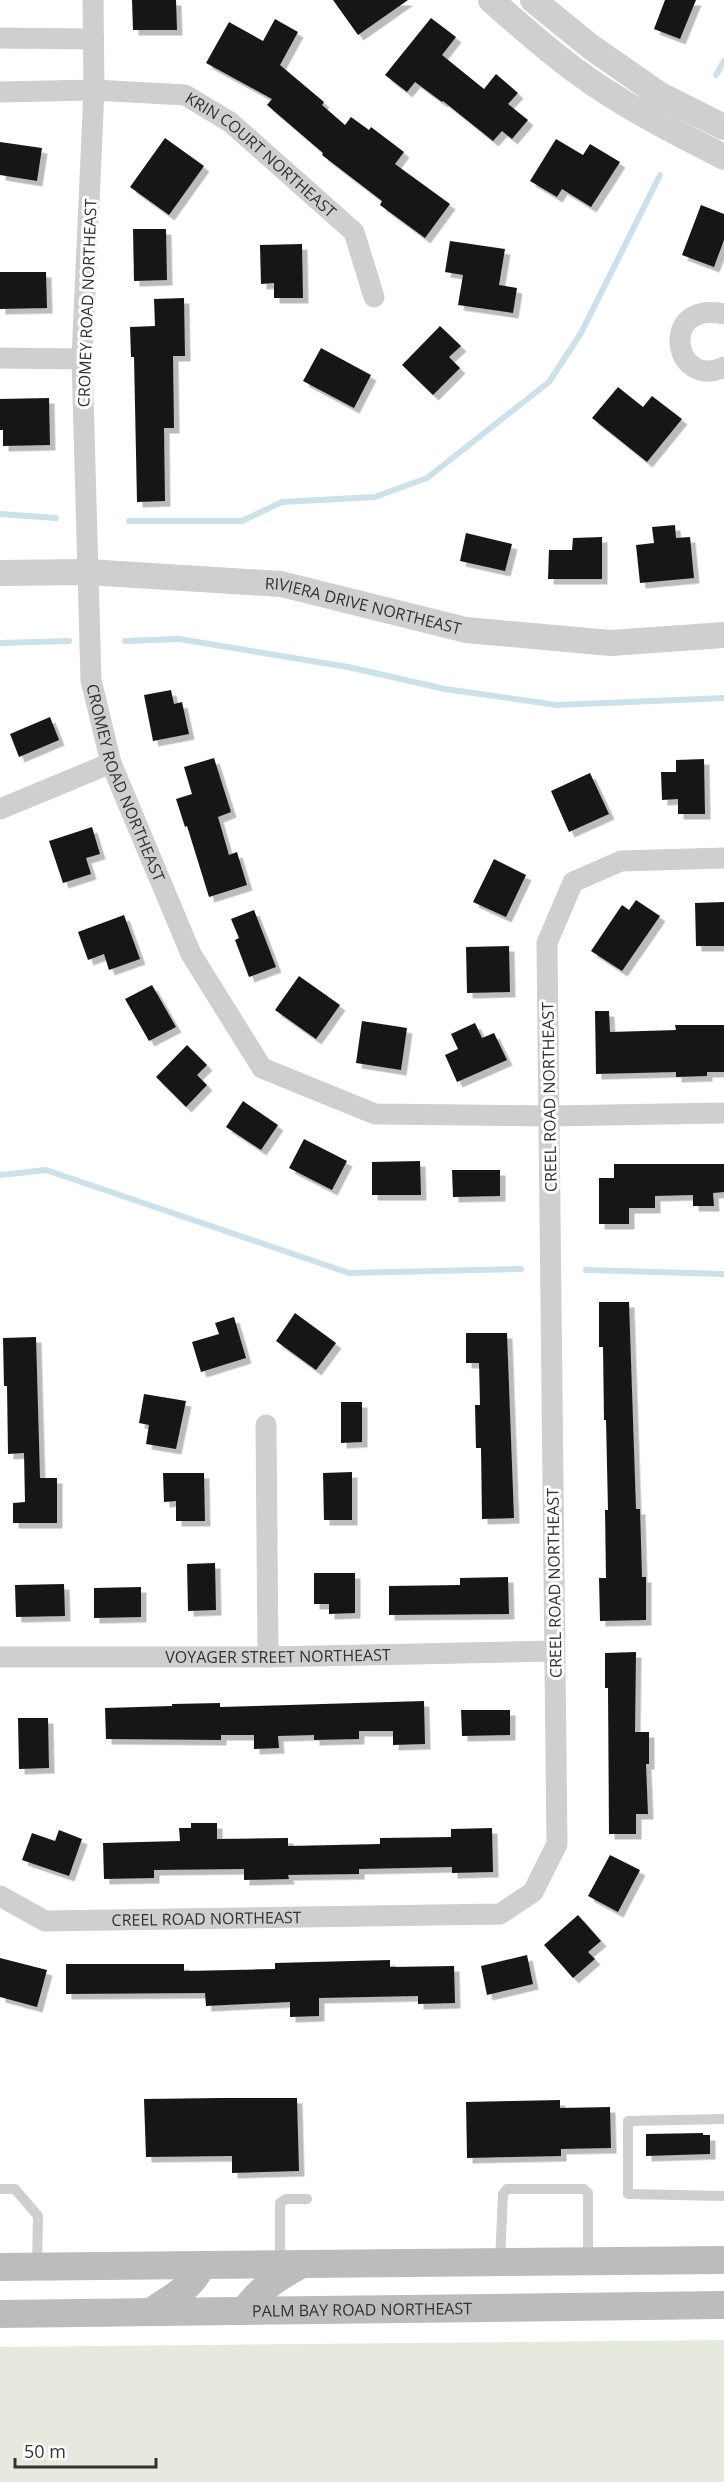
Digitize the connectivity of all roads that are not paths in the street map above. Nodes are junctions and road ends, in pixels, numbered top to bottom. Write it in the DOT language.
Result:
graph roads {
  1 [pos="93,0"];
  2 [pos="491,0"];
  3 [pos="533,0"];
  4 [pos="0,38"];
  5 [pos="93,39"];
  6 [pos="94,90"];
  7 [pos="0,92"];
  8 [pos="724,127"];
  9 [pos="724,157"];
  10 [pos="374,297"];
  11 [pos="724,314"];
  12 [pos="0,358"];
  13 [pos="82,359"];
  14 [pos="724,367"];
  15 [pos="87,572"];
  16 [pos="0,573"];
  17 [pos="724,635"];
  18 [pos="111,763"];
  19 [pos="0,809"];
  20 [pos="724,858"];
  21 [pos="724,1113"];
  22 [pos="550,1116"];
  23 [pos="266,1425"];
  24 [pos="554,1651"];
  25 [pos="0,1657"];
  26 [pos="268,1657"];
  27 [pos="0,1896"];
  28 [pos="724,2120"];
  29 [pos="0,2189"];
  30 [pos="724,2196"];
  31 [pos="307,2199"];
  32 [pos="724,2260"];
  33 [pos="588,2262"];
  34 [pos="500,2263"];
  35 [pos="291,2264"];
  36 [pos="202,2265"];
  37 [pos="0,2267"];
  38 [pos="37,2267"];
  39 [pos="718,2301"];
  40 [pos="244,2311"];
  41 [pos="150,2312"];
  42 [pos="0,2314"];
  1 -- 5 [label="street, CROMEY ROAD NORTHEAST"];
  2 -- 9 [label="street"];
  3 -- 8 [label="street"];
  4 -- 5 [label="street"];
  5 -- 6 [label="street, CROMEY ROAD NORTHEAST"];
  6 -- 7 [label="street, KRIN COURT NORTHEAST"];
  6 -- 10 [label="street, KRIN COURT NORTHEAST"];
  6 -- 13 [label="street, CROMEY ROAD NORTHEAST"];
  11 -- 14 [label="street"];
  12 -- 13 [label="street"];
  13 -- 15 [label="street, CROMEY ROAD NORTHEAST"];
  15 -- 16 [label="street, RIVIERA DRIVE NORTHEAST"];
  15 -- 17 [label="street, RIVIERA DRIVE NORTHEAST"];
  15 -- 18 [label="street, CROMEY ROAD NORTHEAST"];
  18 -- 19 [label="street"];
  18 -- 22 [label="street, CROMEY ROAD NORTHEAST"];
  20 -- 22 [label="street, CREEL ROAD NORTHEAST"];
  21 -- 22 [label="street, CROMEY ROAD NORTHEAST"];
  22 -- 24 [label="street, CREEL ROAD NORTHEAST"];
  23 -- 26 [label="street"];
  24 -- 26 [label="street, VOYAGER STREET NORTHEAST"];
  24 -- 27 [label="street, CREEL ROAD NORTHEAST"];
  25 -- 26 [label="street, VOYAGER STREET NORTHEAST"];
  28 -- 30 [label="lane"];
  29 -- 38 [label="lane"];
  31 -- 35 [label="lane"];
  32 -- 33 [label="main road"];
  33 -- 34 [label="main road"];
  33 -- 34 [label="lane"];
  34 -- 35 [label="main road"];
  35 -- 36 [label="main road"];
  35 -- 40 [label="main road"];
  36 -- 38 [label="main road"];
  36 -- 41 [label="main road"];
  37 -- 38 [label="main road"];
  39 -- 40 [label="main road, PALM BAY ROAD NORTHEAST"];
  40 -- 41 [label="main road, PALM BAY ROAD NORTHEAST"];
  41 -- 42 [label="main road, PALM BAY ROAD NORTHEAST"];
}
